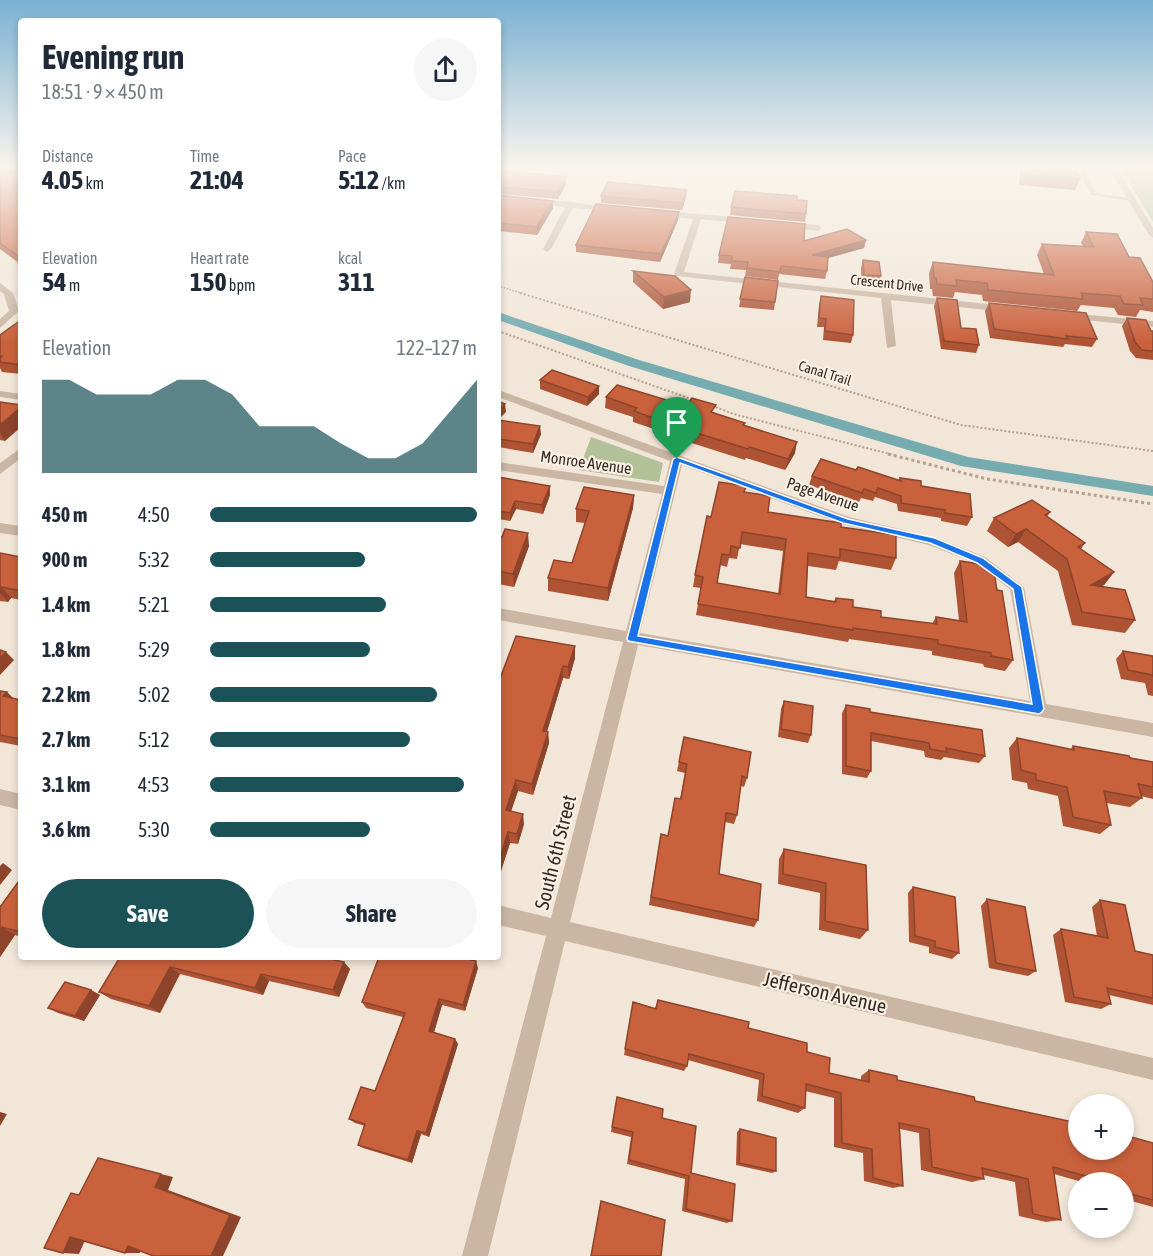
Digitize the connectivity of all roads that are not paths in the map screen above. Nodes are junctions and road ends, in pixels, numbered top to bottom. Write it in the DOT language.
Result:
graph roads {
  1 [pos="559,226"];
  2 [pos="695,226"];
  3 [pos="792,226"];
  4 [pos="818,228"];
  5 [pos="547,249"];
  6 [pos="0,286"];
  7 [pos="886,297"];
  8 [pos="1023,311"];
  9 [pos="1058,314"];
  10 [pos="1153,324"];
  11 [pos="0,325"];
  12 [pos="891,346"];
  13 [pos="0,394"];
  14 [pos="501,394"];
  15 [pos="18,397"];
  16 [pos="18,455"];
  17 [pos="677,459"];
  18 [pos="501,466"];
  19 [pos="0,470"];
  20 [pos="669,491"];
  21 [pos="0,528"];
  22 [pos="18,531"];
  23 [pos="501,615"];
  24 [pos="632,639"];
  25 [pos="1039,709"];
  26 [pos="1153,730"];
  27 [pos="0,797"];
  28 [pos="18,801"];
  29 [pos="501,916"];
  30 [pos="559,929"];
  31 [pos="1153,1069"];
  32 [pos="475,1256"];
  1 -- 5 [label="street"];
  2 -- 7 [label="street, Crescent Drive"];
  3 -- 4 [label="street"];
  6 -- 11 [label="street"];
  7 -- 8 [label="street, Crescent Drive"];
  7 -- 12 [label="street"];
  9 -- 10 [label="street"];
  13 -- 15 [label="street"];
  14 -- 17 [label="street, Page Avenue"];
  16 -- 19 [label="street"];
  17 -- 20 [label="street, South 6th Street"];
  17 -- 25 [label="street, Page Avenue"];
  18 -- 20 [label="street, Monroe Avenue"];
  20 -- 24 [label="street, South 6th Street"];
  21 -- 22 [label="street"];
  23 -- 24 [label="street"];
  24 -- 25 [label="street"];
  24 -- 30 [label="street, South 6th Street"];
  25 -- 26 [label="street"];
  27 -- 28 [label="street"];
  29 -- 30 [label="street, Jefferson Avenue"];
  30 -- 31 [label="street, Jefferson Avenue"];
  30 -- 32 [label="street, South 6th Street"];
}
